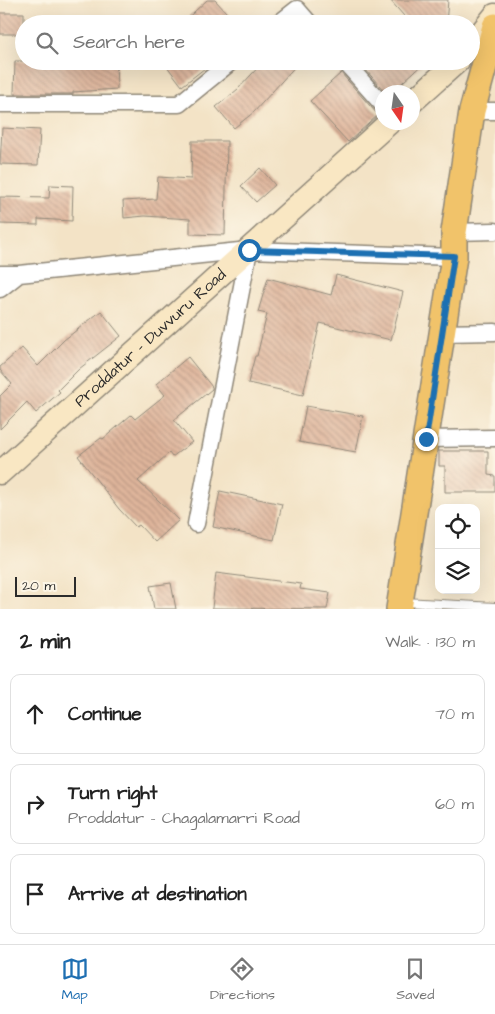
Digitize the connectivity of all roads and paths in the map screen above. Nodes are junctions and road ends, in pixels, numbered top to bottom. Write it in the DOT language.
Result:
graph roads {
  1 [pos="289,15"];
  2 [pos="302,15"];
  3 [pos="495,15"];
  4 [pos="495,26"];
  5 [pos="480,33"];
  6 [pos="221,70"];
  7 [pos="352,70"];
  8 [pos="448,70"];
  9 [pos="420,95"];
  10 [pos="375,96"];
  11 [pos="0,104"];
  12 [pos="483,111"];
  13 [pos="381,130"];
  14 [pos="495,231"];
  15 [pos="454,232"];
  16 [pos="249,250"];
  17 [pos="454,256"];
  18 [pos="0,274"];
  19 [pos="19,274"];
  20 [pos="0,289"];
  21 [pos="495,332"];
  22 [pos="441,333"];
  23 [pos="495,438"];
  24 [pos="426,439"];
  25 [pos="0,473"];
  26 [pos="196,524"];
  27 [pos="399,605"];
  28 [pos="495,607"];
  1 -- 2 [label="street"];
  3 -- 5 [label="main road"];
  4 -- 12 [label="main road"];
  6 -- 11 [label="street"];
  7 -- 10 [label="street"];
  8 -- 9 [label="main road"];
  12 -- 15 [label="main road"];
  13 -- 16 [label="main road, Proddatur - Duvvuru Road"];
  14 -- 15 [label="street"];
  15 -- 17 [label="main road"];
  16 -- 17 [label="street"];
  16 -- 19 [label="street"];
  16 -- 25 [label="main road, Proddatur - Duvvuru Road"];
  16 -- 26 [label="street"];
  17 -- 22 [label="main road"];
  18 -- 19 [label="street"];
  19 -- 20 [label="street"];
  21 -- 22 [label="street"];
  22 -- 24 [label="main road"];
  23 -- 24 [label="street"];
  24 -- 27 [label="main road"];
  27 -- 28 [label="lane"];
}
